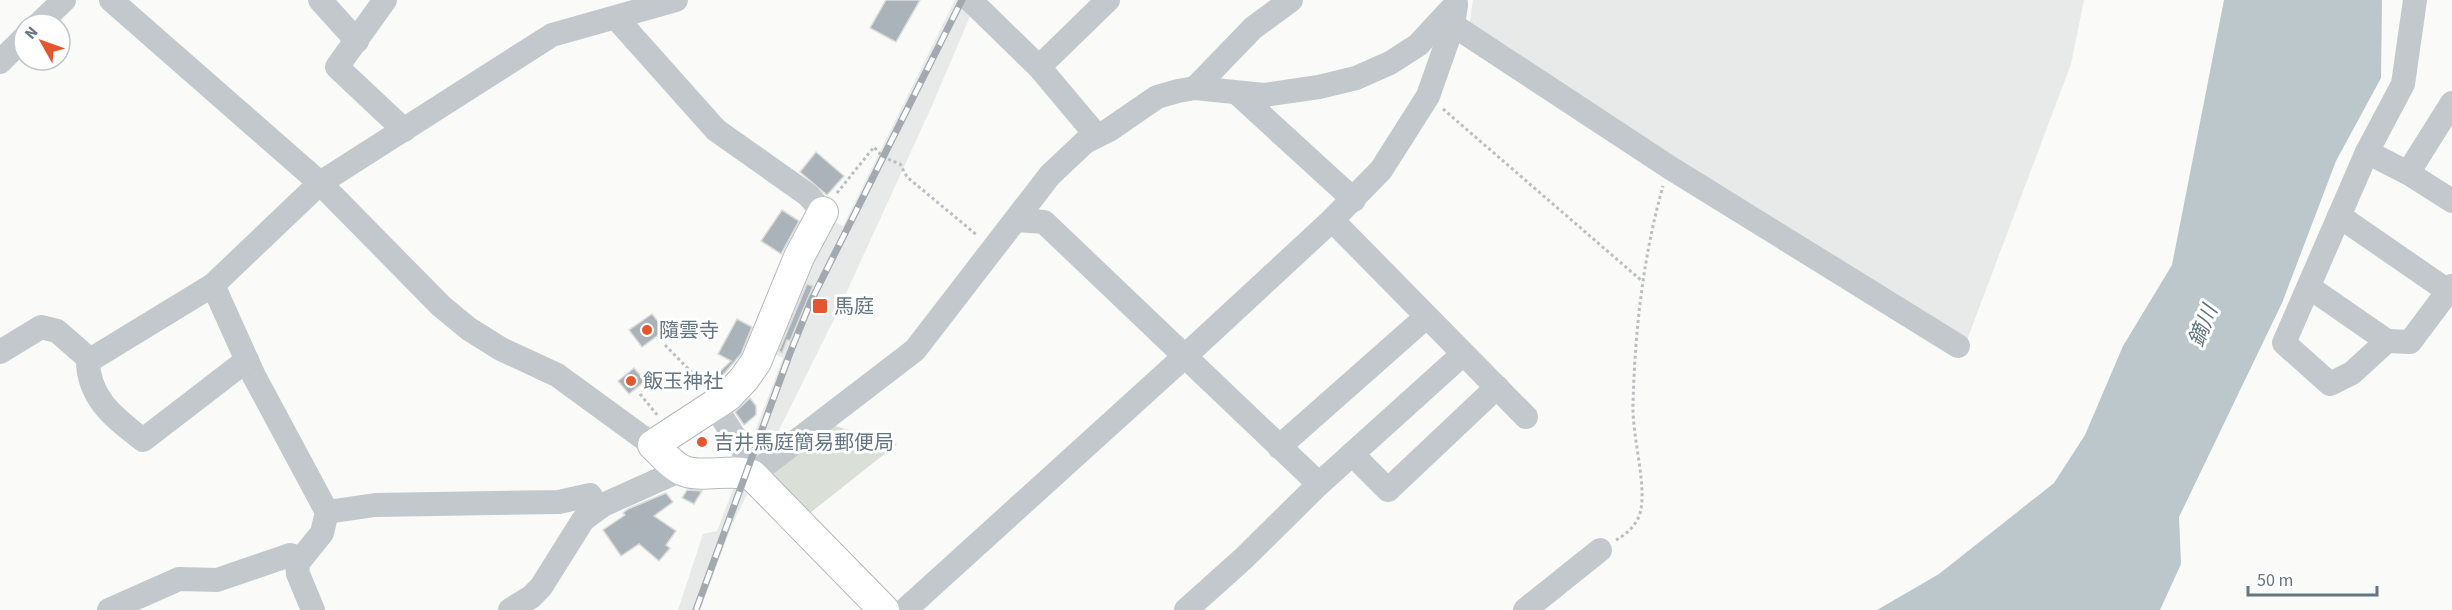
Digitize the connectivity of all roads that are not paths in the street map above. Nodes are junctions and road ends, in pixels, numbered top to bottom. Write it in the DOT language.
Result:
graph roads {
  1 [pos="64,0"];
  2 [pos="111,0"];
  3 [pos="320,0"];
  4 [pos="385,0"];
  5 [pos="676,0"];
  6 [pos="970,0"];
  7 [pos="1108,0"];
  8 [pos="1291,0"];
  9 [pos="2415,0"];
  10 [pos="644,5"];
  11 [pos="1455,10"];
  12 [pos="52,12"];
  13 [pos="617,18"];
  14 [pos="357,41"];
  15 [pos="1039,68"];
  16 [pos="1195,88"];
  17 [pos="1237,93"];
  18 [pos="2452,103"];
  19 [pos="404,130"];
  20 [pos="1097,136"];
  21 [pos="2367,152"];
  22 [pos="2408,173"];
  23 [pos="320,183"];
  24 [pos="1354,200"];
  25 [pos="2452,201"];
  26 [pos="823,212"];
  27 [pos="2339,216"];
  28 [pos="1017,220"];
  29 [pos="1332,220"];
  30 [pos="213,285"];
  31 [pos="2309,287"];
  32 [pos="2450,288"];
  33 [pos="1425,318"];
  34 [pos="2387,341"];
  35 [pos="1958,346"];
  36 [pos="0,352"];
  37 [pos="1462,354"];
  38 [pos="1184,357"];
  39 [pos="88,358"];
  40 [pos="247,360"];
  41 [pos="1497,387"];
  42 [pos="716,404"];
  43 [pos="1526,417"];
  44 [pos="653,445"];
  45 [pos="1279,447"];
  46 [pos="1353,454"];
  47 [pos="749,464"];
  48 [pos="681,470"];
  49 [pos="1319,484"];
  50 [pos="599,508"];
  51 [pos="327,512"];
  52 [pos="1600,550"];
  53 [pos="299,558"];
  54 [pos="109,610"];
  55 [pos="313,610"];
  56 [pos="510,610"];
  57 [pos="884,610"];
  58 [pos="905,610"];
  59 [pos="1186,610"];
  60 [pos="1525,610"];
  1 -- 12 [label="street"];
  2 -- 23 [label="street"];
  3 -- 14 [label="street"];
  4 -- 14 [label="street"];
  5 -- 10 [label="street"];
  6 -- 15 [label="street"];
  7 -- 15 [label="street"];
  8 -- 16 [label="street"];
  9 -- 21 [label="street"];
  10 -- 13 [label="street"];
  11 -- 17 [label="street"];
  11 -- 24 [label="street"];
  11 -- 35 [label="street"];
  13 -- 19 [label="street"];
  13 -- 26 [label="street"];
  14 -- 19 [label="street"];
  15 -- 20 [label="street"];
  16 -- 17 [label="street"];
  16 -- 20 [label="street"];
  17 -- 24 [label="street"];
  18 -- 22 [label="street"];
  19 -- 23 [label="street"];
  20 -- 28 [label="street"];
  21 -- 22 [label="street"];
  21 -- 27 [label="street"];
  22 -- 25 [label="street"];
  23 -- 30 [label="street"];
  23 -- 44 [label="street"];
  24 -- 29 [label="street"];
  26 -- 42 [label="main road"];
  27 -- 31 [label="street"];
  27 -- 32 [label="street"];
  28 -- 38 [label="street"];
  28 -- 47 [label="street"];
  29 -- 33 [label="street"];
  29 -- 38 [label="street"];
  30 -- 39 [label="street"];
  30 -- 40 [label="street"];
  31 -- 34 [label="street"];
  31 -- 34 [label="street"];
  32 -- 34 [label="street"];
  33 -- 37 [label="street"];
  33 -- 45 [label="street"];
  36 -- 39 [label="street"];
  37 -- 41 [label="street"];
  37 -- 46 [label="street"];
  38 -- 45 [label="street"];
  38 -- 58 [label="street"];
  39 -- 40 [label="street"];
  40 -- 51 [label="street"];
  41 -- 43 [label="street"];
  41 -- 46 [label="street"];
  42 -- 44 [label="main road"];
  42 -- 47 [label="street"];
  44 -- 48 [label="main road"];
  45 -- 49 [label="street"];
  46 -- 49 [label="street"];
  47 -- 48 [label="main road"];
  47 -- 57 [label="main road"];
  48 -- 50 [label="street"];
  49 -- 59 [label="street"];
  50 -- 51 [label="street"];
  50 -- 56 [label="street"];
  51 -- 53 [label="street"];
  52 -- 60 [label="street"];
  53 -- 54 [label="street"];
  53 -- 55 [label="street"];
}
